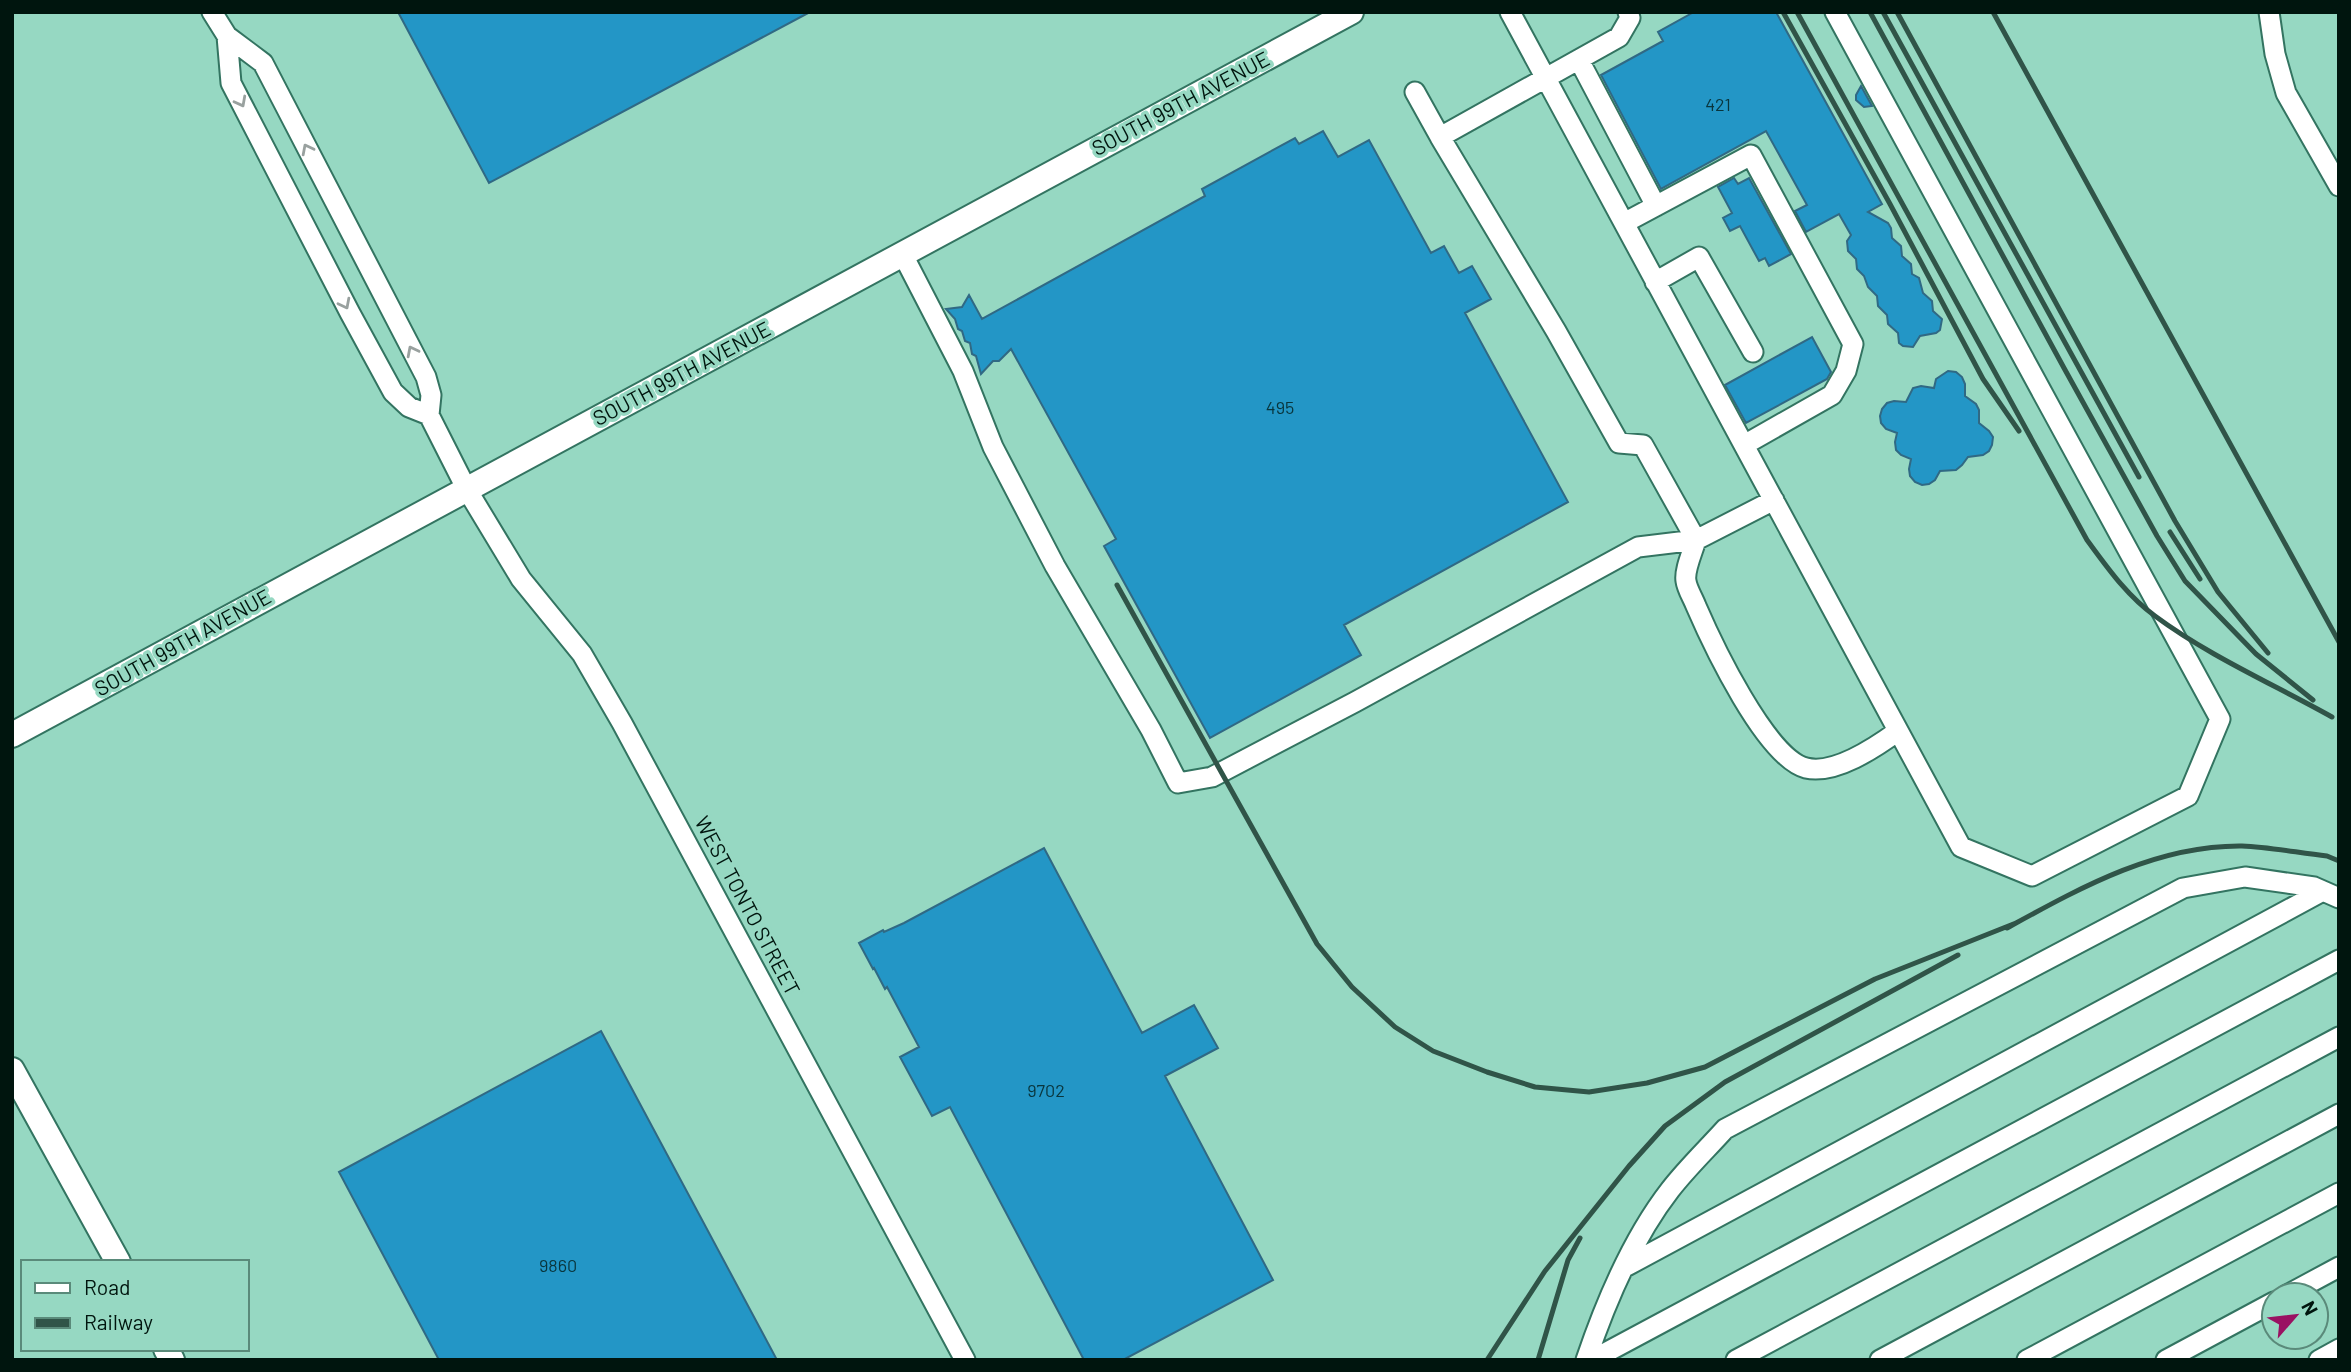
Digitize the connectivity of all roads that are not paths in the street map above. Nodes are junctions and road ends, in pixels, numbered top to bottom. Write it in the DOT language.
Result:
graph roads {
  1 [pos="212,12"];
  2 [pos="1351,12"];
  3 [pos="1510,12"];
  4 [pos="1628,12"];
  5 [pos="1835,12"];
  6 [pos="2269,12"];
  7 [pos="227,36"];
  8 [pos="1579,60"];
  9 [pos="1546,79"];
  10 [pos="1415,92"];
  11 [pos="1440,137"];
  12 [pos="2339,186"];
  13 [pos="1657,206"];
  14 [pos="1624,223"];
  15 [pos="903,255"];
  16 [pos="1655,282"];
  17 [pos="1753,352"];
  18 [pos="429,415"];
  19 [pos="1744,445"];
  20 [pos="466,488"];
  21 [pos="1774,500"];
  22 [pos="1696,540"];
  23 [pos="1898,731"];
  24 [pos="12,735"];
  25 [pos="2331,894"];
  26 [pos="2339,960"];
  27 [pos="2339,1037"];
  28 [pos="12,1070"];
  29 [pos="2339,1114"];
  30 [pos="2339,1193"];
  31 [pos="117,1260"];
  32 [pos="2339,1267"];
  33 [pos="1622,1268"];
  34 [pos="2313,1281"];
  35 [pos="2260,1310"];
  36 [pos="2339,1349"];
  37 [pos="965,1360"];
  38 [pos="1586,1360"];
  39 [pos="1592,1360"];
  40 [pos="1736,1360"];
  41 [pos="1880,1360"];
  42 [pos="2027,1360"];
  43 [pos="2166,1360"];
  44 [pos="2319,1360"];
  1 -- 7 [label="street"];
  2 -- 15 [label="main road, SOUTH 99TH AVENUE"];
  3 -- 9 [label="street"];
  4 -- 8 [label="street"];
  5 -- 23 [label="street"];
  6 -- 12 [label="street"];
  18 -- 7 [label="street, one-way"];
  7 -- 18 [label="street, one-way"];
  8 -- 9 [label="street"];
  8 -- 13 [label="street"];
  9 -- 11 [label="street"];
  9 -- 14 [label="street"];
  10 -- 11 [label="street"];
  11 -- 22 [label="street"];
  13 -- 14 [label="street"];
  13 -- 19 [label="street"];
  14 -- 16 [label="street"];
  15 -- 20 [label="main road, SOUTH 99TH AVENUE"];
  15 -- 22 [label="street"];
  16 -- 17 [label="street"];
  16 -- 19 [label="street"];
  18 -- 20 [label="street, WEST TONTO STREET"];
  19 -- 21 [label="street"];
  20 -- 24 [label="main road, SOUTH 99TH AVENUE"];
  20 -- 37 [label="street, WEST TONTO STREET"];
  21 -- 22 [label="street"];
  21 -- 23 [label="street"];
  22 -- 23 [label="street"];
  25 -- 33 [label="street"];
  25 -- 33 [label="street"];
  26 -- 39 [label="street"];
  27 -- 40 [label="street"];
  28 -- 31 [label="main road"];
  29 -- 41 [label="street"];
  30 -- 42 [label="street"];
  32 -- 34 [label="street"];
  33 -- 38 [label="street"];
  35 -- 43 [label="street"];
  36 -- 44 [label="street"];
}
